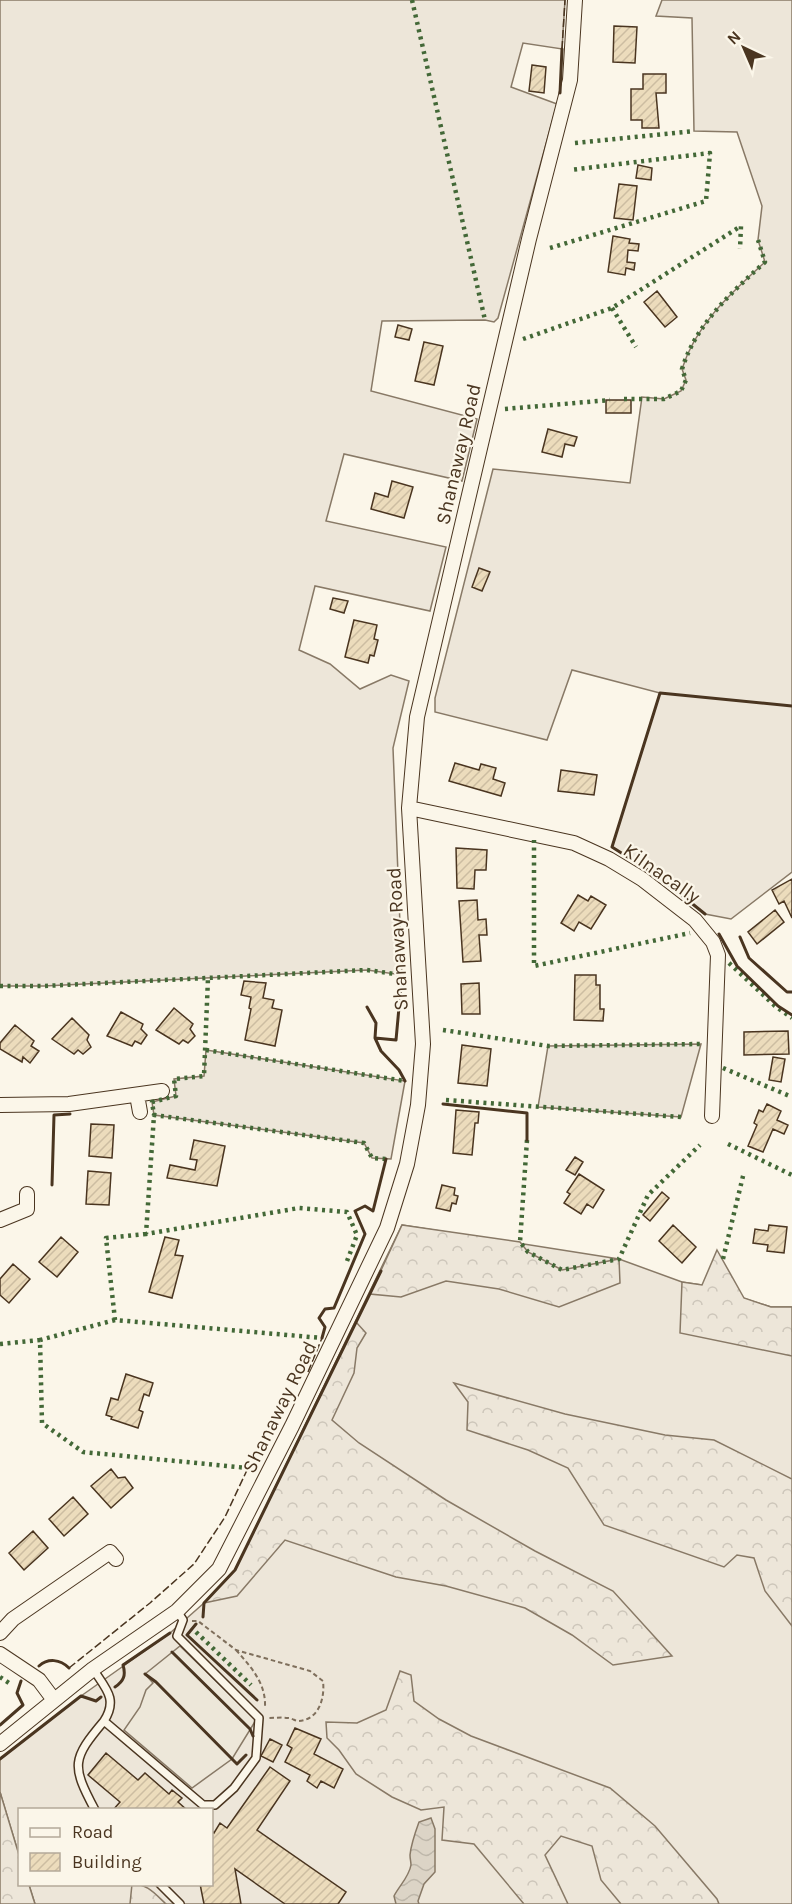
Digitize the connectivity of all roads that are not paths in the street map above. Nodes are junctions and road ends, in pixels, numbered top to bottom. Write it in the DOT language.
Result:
graph roads {
  1 [pos="575,0"];
  2 [pos="409,808"];
  3 [pos="162,1091"];
  4 [pos="136,1095"];
  5 [pos="0,1105"];
  6 [pos="140,1112"];
  7 [pos="712,1116"];
  8 [pos="27,1194"];
  9 [pos="0,1220"];
  10 [pos="116,1560"];
  11 [pos="180,1616"];
  12 [pos="0,1633"];
  13 [pos="0,1654"];
  14 [pos="93,1669"];
  15 [pos="54,1700"];
  16 [pos="104,1721"];
  17 [pos="0,1744"];
  18 [pos="94,1808"];
  19 [pos="162,1886"];
  20 [pos="180,1904"];
  1 -- 2 [label="street, Shanaway Road"];
  2 -- 7 [label="street, Kilnacally"];
  2 -- 11 [label="street, Shanaway Road"];
  3 -- 4 [label="street"];
  4 -- 5 [label="street"];
  4 -- 6 [label="street"];
  8 -- 9 [label="street"];
  10 -- 12 [label="street"];
  11 -- 14 [label="street, Shanaway Road"];
  11 -- 16 [label="lane"];
  13 -- 15 [label="street"];
  14 -- 15 [label="street, Shanaway Road"];
  14 -- 16 [label="lane"];
  15 -- 17 [label="street, Shanaway Road"];
  16 -- 18 [label="lane"];
  19 -- 20 [label="lane"];
}
